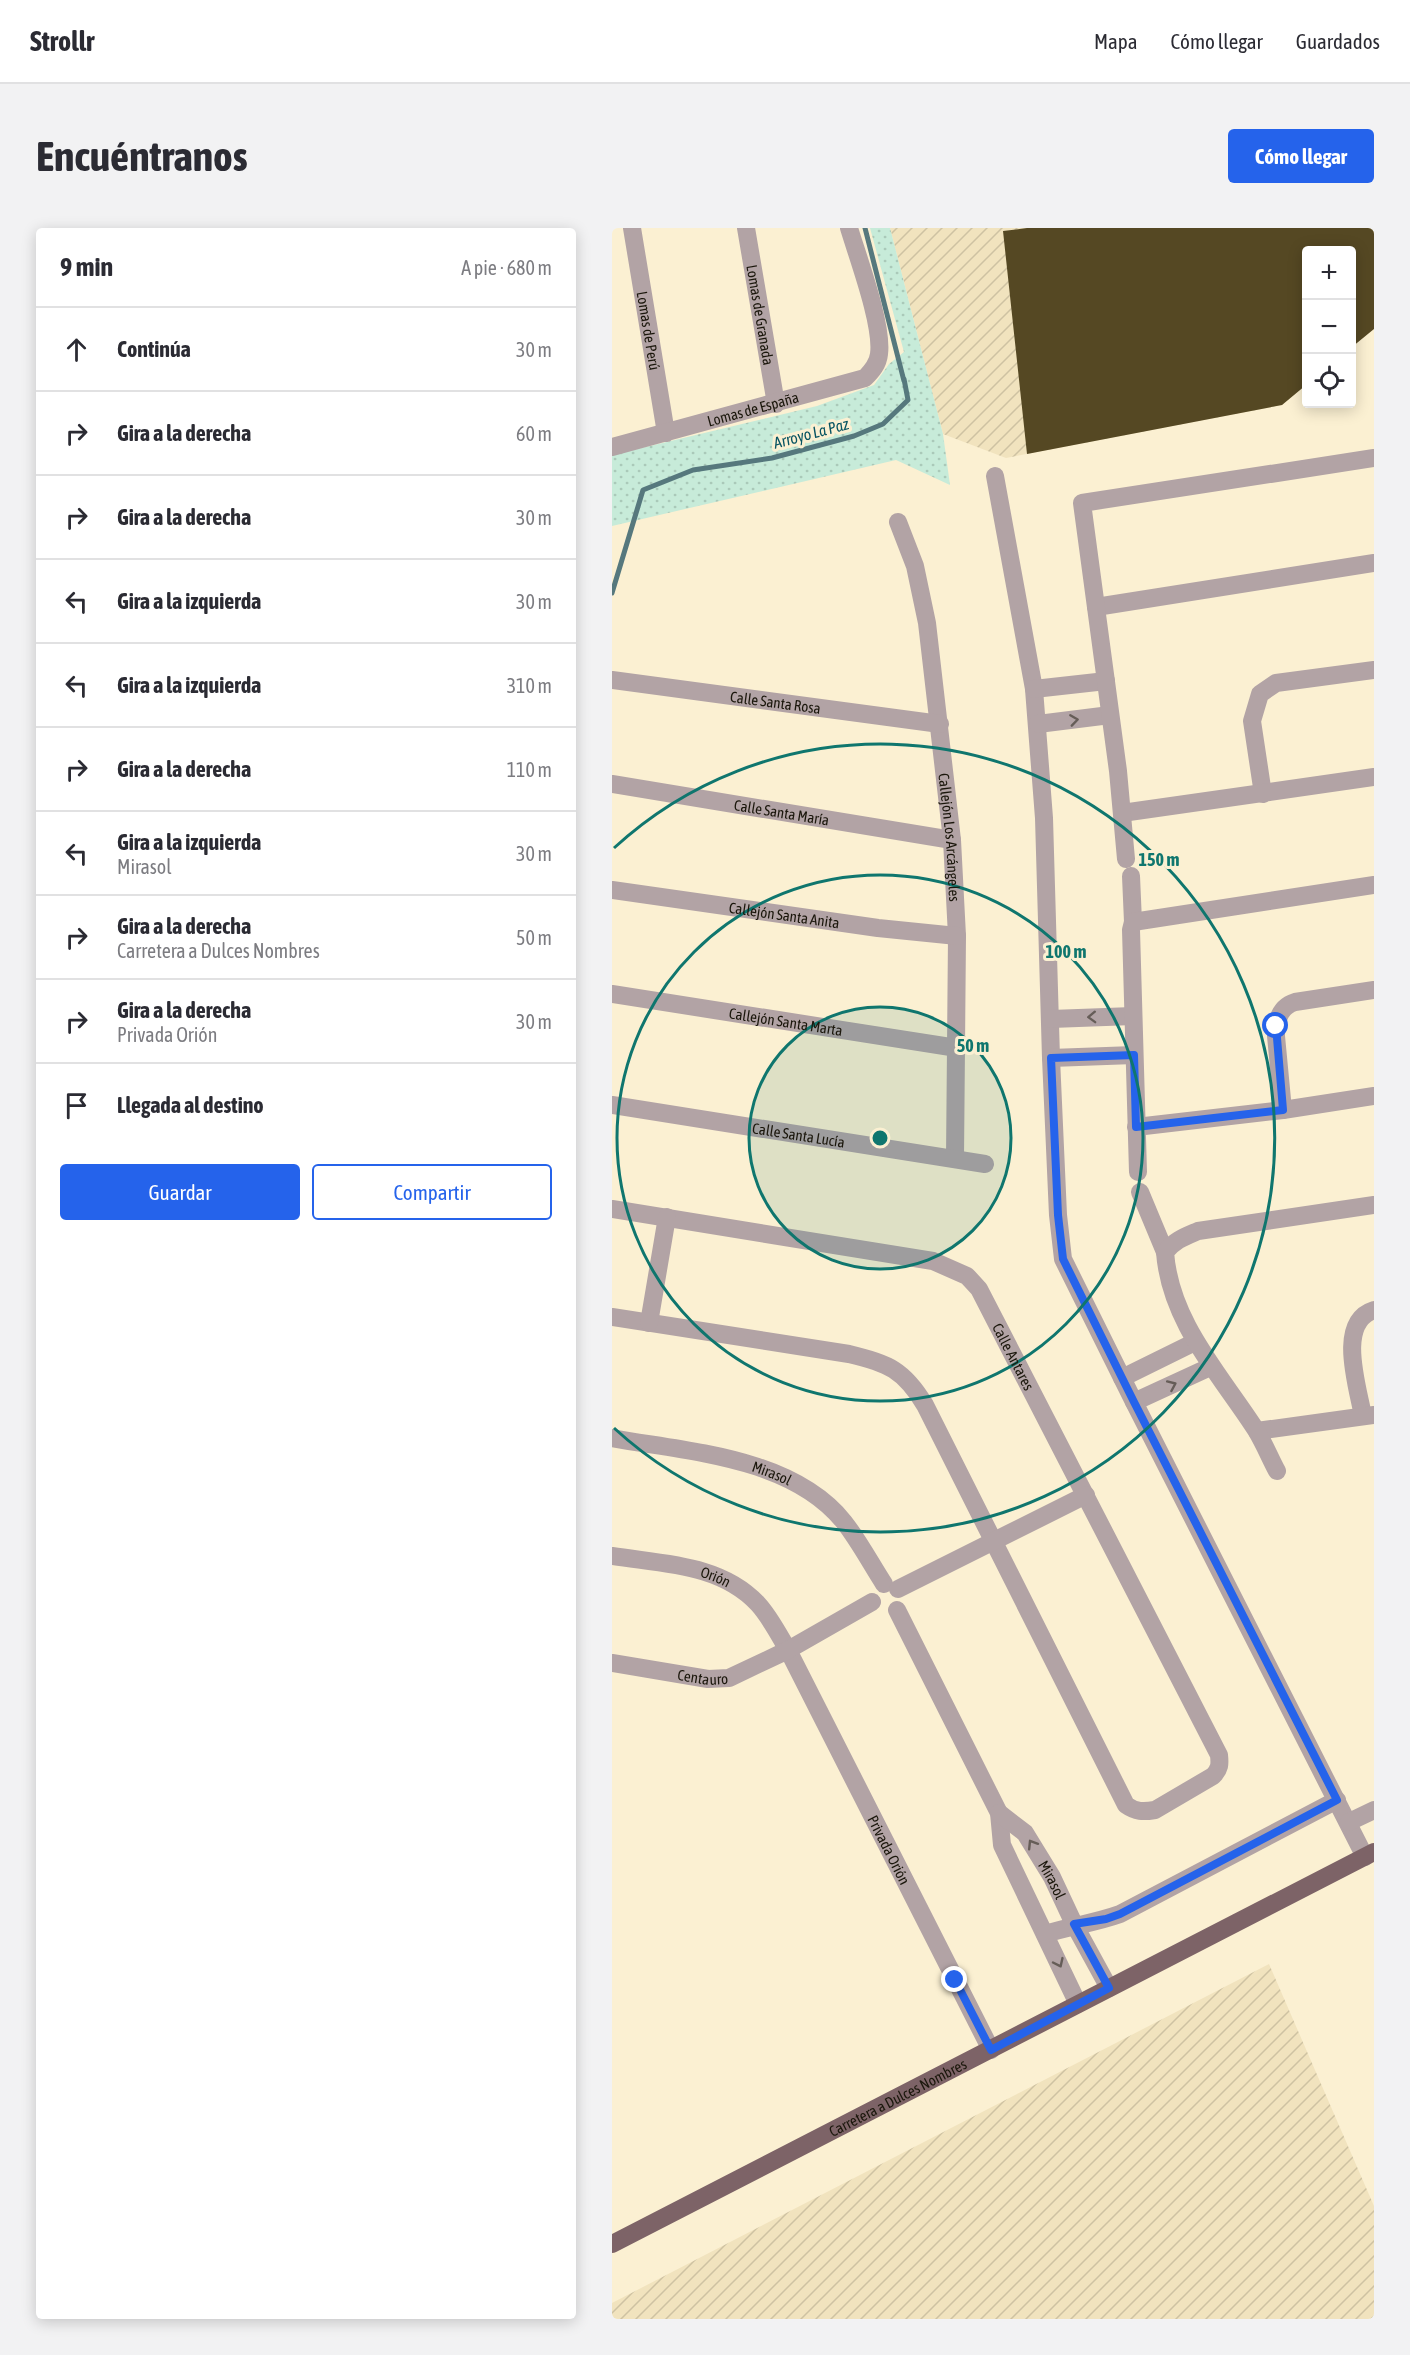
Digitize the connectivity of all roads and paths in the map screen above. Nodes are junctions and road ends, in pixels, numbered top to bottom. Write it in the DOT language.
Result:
graph roads {
  1 [pos="632,228"];
  2 [pos="746,228"];
  3 [pos="849,228"];
  4 [pos="776,404"];
  5 [pos="666,433"];
  6 [pos="612,447"];
  7 [pos="1374,458"];
  8 [pos="995,476"];
  9 [pos="898,522"];
  10 [pos="1374,563"];
  11 [pos="1096,607"];
  12 [pos="1374,670"];
  13 [pos="612,680"];
  14 [pos="1106,681"];
  15 [pos="1034,689"];
  16 [pos="1110,715"];
  17 [pos="940,724"];
  18 [pos="1038,724"];
  19 [pos="1374,777"];
  20 [pos="612,784"];
  21 [pos="1263,794"];
  22 [pos="1122,813"];
  23 [pos="952,840"];
  24 [pos="1374,885"];
  25 [pos="612,890"];
  26 [pos="1133,922"];
  27 [pos="957,936"];
  28 [pos="1374,990"];
  29 [pos="612,994"];
  30 [pos="1133,1016"];
  31 [pos="1051,1019"];
  32 [pos="957,1048"];
  33 [pos="1134,1055"];
  34 [pos="1051,1058"];
  35 [pos="1374,1096"];
  36 [pos="612,1105"];
  37 [pos="1283,1110"];
  38 [pos="1136,1127"];
  39 [pos="955,1158"];
  40 [pos="985,1164"];
  41 [pos="1138,1172"];
  42 [pos="1140,1192"];
  43 [pos="1374,1205"];
  44 [pos="612,1209"];
  45 [pos="667,1217"];
  46 [pos="1166,1252"];
  47 [pos="1374,1310"];
  48 [pos="612,1317"];
  49 [pos="650,1323"];
  50 [pos="1195,1342"];
  51 [pos="1210,1367"];
  52 [pos="1122,1378"];
  53 [pos="1134,1402"];
  54 [pos="1368,1415"];
  55 [pos="1257,1431"];
  56 [pos="612,1438"];
  57 [pos="1277,1471"];
  58 [pos="1086,1496"];
  59 [pos="993,1543"];
  60 [pos="612,1556"];
  61 [pos="891,1586"];
  62 [pos="872,1602"];
  63 [pos="897,1610"];
  64 [pos="788,1650"];
  65 [pos="612,1663"];
  66 [pos="1337,1800"];
  67 [pos="1374,1810"];
  68 [pos="999,1813"];
  69 [pos="1349,1822"];
  70 [pos="1370,1854"];
  71 [pos="1074,1924"];
  72 [pos="1045,1934"];
  73 [pos="1109,1988"];
  74 [pos="1078,2004"];
  75 [pos="991,2050"];
  76 [pos="612,2244"];
  1 -- 5 [label="street, Lomas de Perú"];
  2 -- 4 [label="street, Lomas de Granada"];
  3 -- 4 [label="street, Lomas de España"];
  4 -- 5 [label="street, Lomas de España"];
  5 -- 6 [label="street, Lomas de España"];
  7 -- 11 [label="street"];
  8 -- 15 [label="street"];
  9 -- 17 [label="street, Callejón Los Arcángeles"];
  10 -- 11 [label="street"];
  11 -- 14 [label="street"];
  12 -- 21 [label="street"];
  13 -- 17 [label="street, Calle Santa Rosa"];
  14 -- 15 [label="street"];
  14 -- 16 [label="street"];
  15 -- 18 [label="street"];
  18 -- 16 [label="street, one-way"];
  16 -- 22 [label="street"];
  17 -- 23 [label="street, Callejón Los Arcángeles"];
  18 -- 31 [label="street"];
  19 -- 21 [label="street"];
  20 -- 23 [label="street, Calle Santa María"];
  21 -- 22 [label="street"];
  22 -- 26 [label="street"];
  23 -- 27 [label="street, Callejón Los Arcángeles"];
  24 -- 26 [label="street"];
  25 -- 27 [label="street, Callejón Santa Anita"];
  26 -- 30 [label="street"];
  27 -- 32 [label="street, Callejón Los Arcángeles"];
  28 -- 37 [label="street"];
  29 -- 32 [label="street, Callejón Santa Marta"];
  30 -- 31 [label="street, one-way"];
  30 -- 33 [label="street"];
  31 -- 34 [label="street"];
  32 -- 39 [label="street, Callejón Los Arcángeles"];
  33 -- 34 [label="street"];
  33 -- 38 [label="street"];
  34 -- 52 [label="street"];
  35 -- 37 [label="street"];
  36 -- 39 [label="street, Calle Santa Lucía"];
  37 -- 38 [label="street"];
  38 -- 41 [label="street"];
  39 -- 40 [label="street, Calle Santa Lucía"];
  42 -- 46 [label="street"];
  43 -- 46 [label="street"];
  44 -- 45 [label="street, Calle Antares"];
  45 -- 49 [label="street"];
  45 -- 58 [label="street, Calle Antares"];
  46 -- 50 [label="street"];
  47 -- 54 [label="street"];
  48 -- 49 [label="street"];
  49 -- 59 [label="street"];
  50 -- 51 [label="street"];
  50 -- 52 [label="street"];
  53 -- 51 [label="street, one-way"];
  51 -- 55 [label="street"];
  52 -- 53 [label="street"];
  53 -- 66 [label="street"];
  54 -- 55 [label="street"];
  55 -- 57 [label="street"];
  56 -- 61 [label="street, Mirasol"];
  58 -- 59 [label="street"];
  58 -- 59 [label="street, Calle Antares"];
  59 -- 61 [label="street"];
  60 -- 64 [label="street, Orión"];
  61 -- 62 [label="street"];
  61 -- 63 [label="street"];
  62 -- 63 [label="street"];
  62 -- 64 [label="street, Centauro"];
  63 -- 68 [label="street, Mirasol"];
  64 -- 65 [label="street, Centauro"];
  64 -- 75 [label="street, Privada Orión"];
  66 -- 69 [label="street"];
  66 -- 71 [label="street"];
  67 -- 69 [label="street"];
  71 -- 68 [label="street, Mirasol, one-way"];
  68 -- 72 [label="street, Mirasol"];
  69 -- 70 [label="street"];
  70 -- 73 [label="main road, Carretera a Dulces Nombres"];
  71 -- 72 [label="street"];
  71 -- 73 [label="street, Mirasol"];
  72 -- 74 [label="street, Mirasol, one-way"];
  73 -- 74 [label="main road, Carretera a Dulces Nombres"];
  74 -- 75 [label="main road, Carretera a Dulces Nombres"];
  75 -- 76 [label="main road, Carretera a Dulces Nombres"];
}
